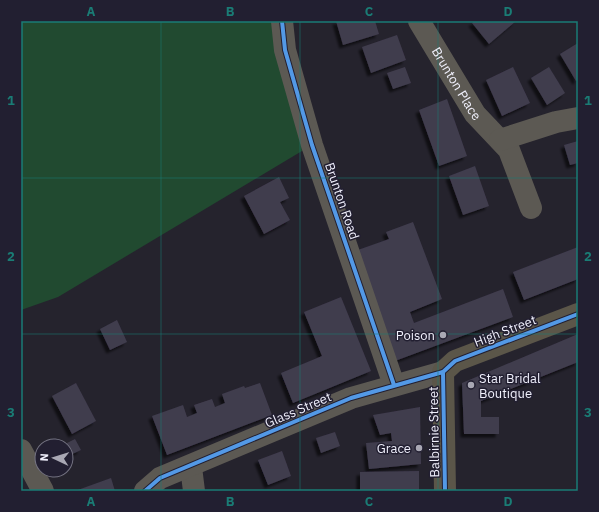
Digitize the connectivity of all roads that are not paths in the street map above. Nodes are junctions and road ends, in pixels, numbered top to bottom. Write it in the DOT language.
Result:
graph roads {
  1 [pos="282,21"];
  2 [pos="419,21"];
  3 [pos="578,118"];
  4 [pos="500,140"];
  5 [pos="531,208"];
  6 [pos="578,314"];
  7 [pos="443,372"];
  8 [pos="394,385"];
  9 [pos="21,450"];
  10 [pos="191,467"];
  11 [pos="42,491"];
  12 [pos="145,491"];
  13 [pos="194,491"];
  14 [pos="445,491"];
  1 -- 8 [label="street, Brunton Road"];
  2 -- 4 [label="street, Brunton Place"];
  3 -- 4 [label="street"];
  4 -- 5 [label="street, Brunton Place"];
  6 -- 7 [label="main road, High Street"];
  7 -- 8 [label="street, Glass Street"];
  7 -- 14 [label="main road, Balbirnie Street"];
  8 -- 10 [label="street, Glass Street"];
  9 -- 11 [label="street"];
  10 -- 12 [label="street, Glass Street"];
  10 -- 13 [label="street"];
}
